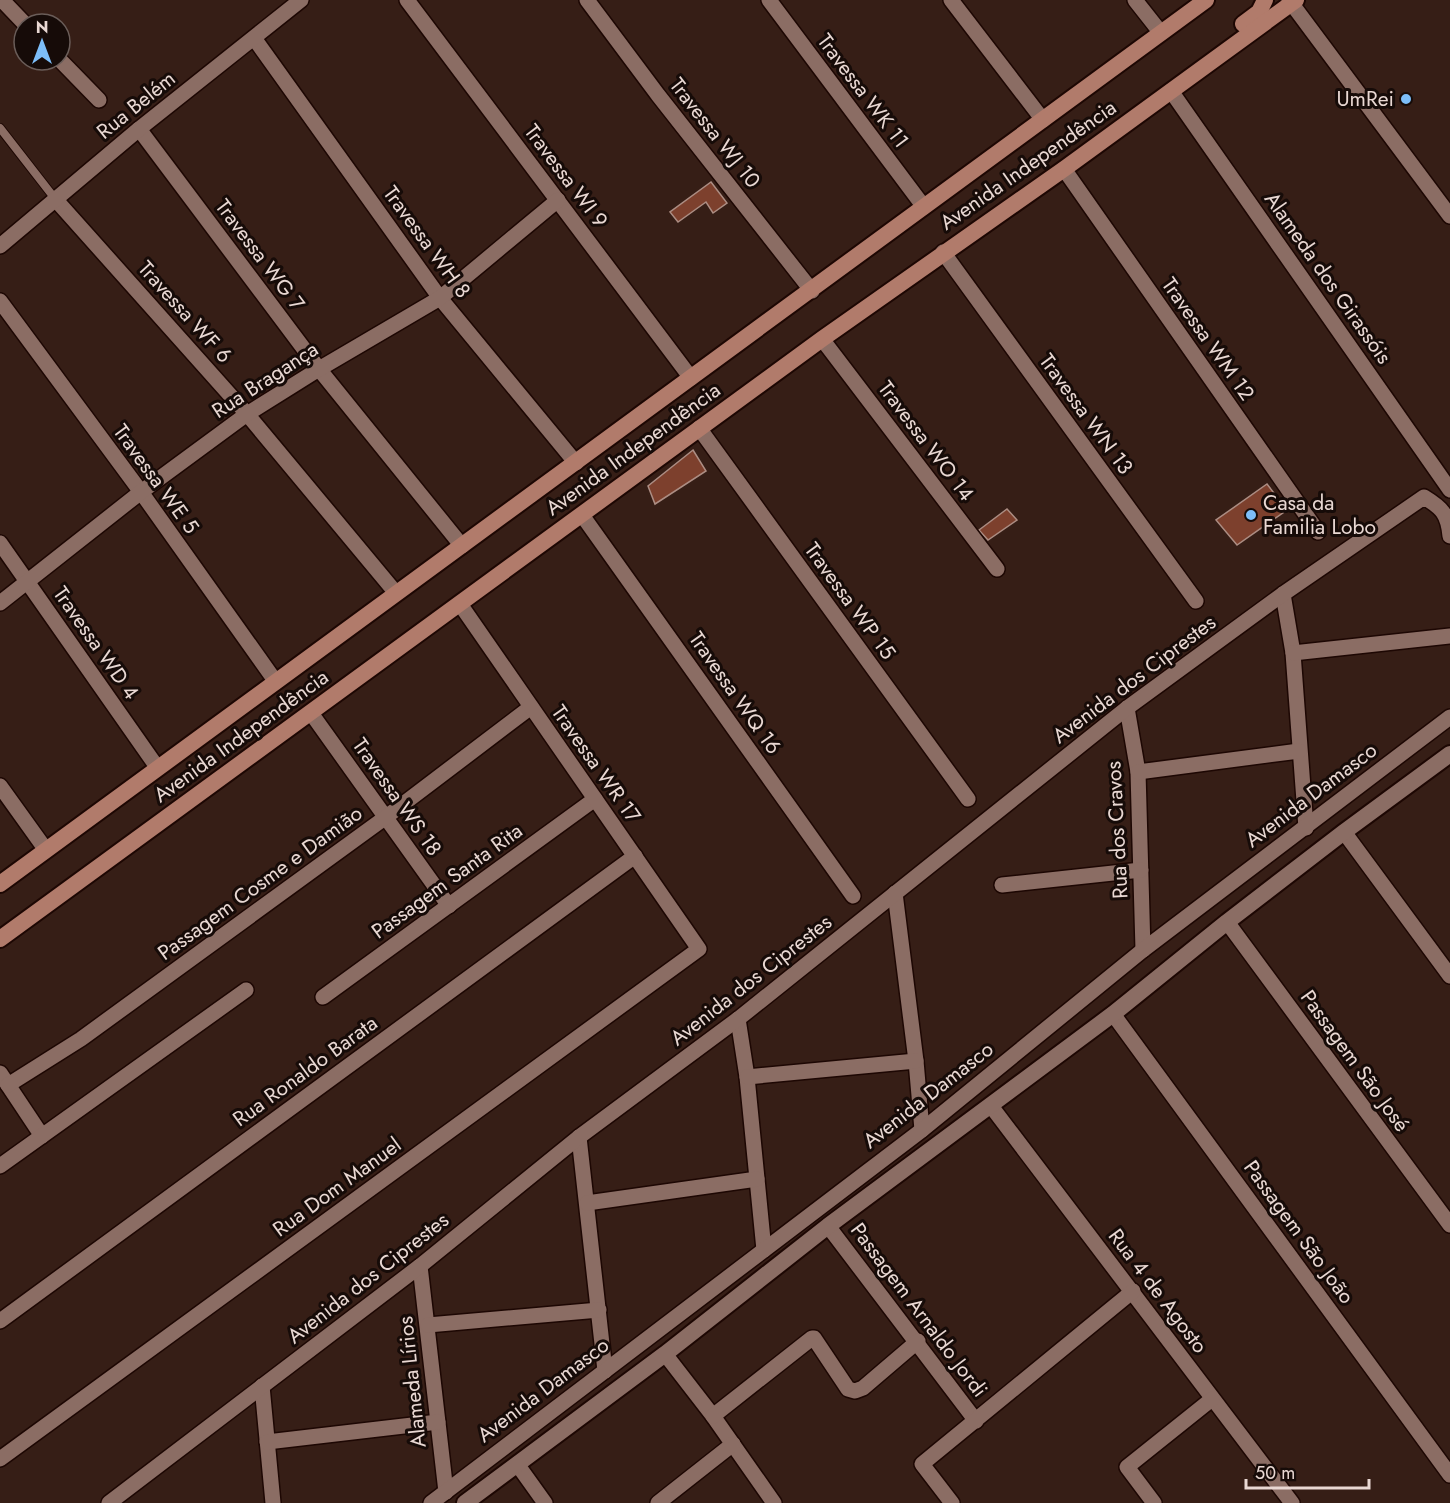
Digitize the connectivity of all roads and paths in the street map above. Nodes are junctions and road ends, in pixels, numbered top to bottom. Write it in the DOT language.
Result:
graph roads {
  1 [pos="2,0"];
  2 [pos="302,0"];
  3 [pos="407,0"];
  4 [pos="587,0"];
  5 [pos="769,0"];
  6 [pos="951,0"];
  7 [pos="1135,0"];
  8 [pos="1206,0"];
  9 [pos="1265,0"];
  10 [pos="1292,1"];
  11 [pos="14,12"];
  12 [pos="1161,33"];
  13 [pos="254,38"];
  14 [pos="72,72"];
  15 [pos="1193,74"];
  16 [pos="1171,91"];
  17 [pos="99,100"];
  18 [pos="1044,120"];
  19 [pos="0,128"];
  20 [pos="139,129"];
  21 [pos="1064,169"];
  22 [pos="56,200"];
  23 [pos="558,200"];
  24 [pos="924,207"];
  25 [pos="1450,216"];
  26 [pos="0,246"];
  27 [pos="943,252"];
  28 [pos="812,291"];
  29 [pos="440,298"];
  30 [pos="0,302"];
  31 [pos="822,339"];
  32 [pos="319,369"];
  33 [pos="691,378"];
  34 [pos="247,414"];
  35 [pos="699,428"];
  36 [pos="576,463"];
  37 [pos="1450,490"];
  38 [pos="141,492"];
  39 [pos="582,515"];
  40 [pos="1318,532"];
  41 [pos="1450,536"];
  42 [pos="0,543"];
  43 [pos="462,546"];
  44 [pos="997,569"];
  45 [pos="28,581"];
  46 [pos="396,593"];
  47 [pos="1283,594"];
  48 [pos="1196,601"];
  49 [pos="0,603"];
  50 [pos="459,604"];
  51 [pos="1450,636"];
  52 [pos="1293,653"];
  53 [pos="276,682"];
  54 [pos="531,708"];
  55 [pos="1127,708"];
  56 [pos="311,713"];
  57 [pos="1450,717"];
  58 [pos="1299,751"];
  59 [pos="1450,754"];
  60 [pos="157,768"];
  61 [pos="1138,772"];
  62 [pos="0,786"];
  63 [pos="595,799"];
  64 [pos="968,799"];
  65 [pos="386,817"];
  66 [pos="1306,828"];
  67 [pos="1344,832"];
  68 [pos="46,850"];
  69 [pos="635,856"];
  70 [pos="1141,870"];
  71 [pos="0,884"];
  72 [pos="1002,885"];
  73 [pos="895,893"];
  74 [pos="853,896"];
  75 [pos="448,906"];
  76 [pos="1227,922"];
  77 [pos="0,939"];
  78 [pos="699,949"];
  79 [pos="1143,950"];
  80 [pos="1450,976"];
  81 [pos="246,990"];
  82 [pos="323,997"];
  83 [pos="1113,1014"];
  84 [pos="738,1019"];
  85 [pos="916,1061"];
  86 [pos="747,1077"];
  87 [pos="4,1079"];
  88 [pos="991,1106"];
  89 [pos="922,1130"];
  90 [pos="42,1136"];
  91 [pos="579,1137"];
  92 [pos="0,1166"];
  93 [pos="757,1179"];
  94 [pos="587,1203"];
  95 [pos="1450,1225"];
  96 [pos="828,1226"];
  97 [pos="764,1250"];
  98 [pos="420,1266"];
  99 [pos="1133,1291"];
  100 [pos="599,1310"];
  101 [pos="0,1321"];
  102 [pos="428,1325"];
  103 [pos="918,1341"];
  104 [pos="664,1354"];
  105 [pos="605,1371"];
  106 [pos="262,1386"];
  107 [pos="1212,1399"];
  108 [pos="713,1416"];
  109 [pos="976,1420"];
  110 [pos="438,1422"];
  111 [pos="267,1442"];
  112 [pos="733,1444"];
  113 [pos="0,1459"];
  114 [pos="517,1464"];
  115 [pos="1450,1475"];
  116 [pos="446,1492"];
  117 [pos="1290,1502"];
  118 [pos="109,1503"];
  119 [pos="273,1503"];
  120 [pos="431,1503"];
  121 [pos="465,1503"];
  122 [pos="545,1503"];
  123 [pos="658,1503"];
  124 [pos="774,1503"];
  125 [pos="952,1503"];
  126 [pos="1154,1503"];
  1 -- 11 [label="street"];
  2 -- 13 [label="street, Rua Belém"];
  3 -- 23 [label="street, Travessa WI 9"];
  4 -- 28 [label="street, Travessa WJ 10"];
  5 -- 24 [label="street, Travessa WK 11"];
  6 -- 18 [label="street"];
  7 -- 12 [label="street"];
  8 -- 12 [label="main road, Avenida Independência"];
  9 -- 15 [label="main road"];
  10 -- 15 [label="main road, Avenida Independência"];
  10 -- 25 [label="street"];
  12 -- 18 [label="main road, Avenida Independência"];
  13 -- 20 [label="street, Rua Belém"];
  13 -- 29 [label="street, Travessa WH 8"];
  14 -- 17 [label="street"];
  15 -- 16 [label="main road, Avenida Independência"];
  16 -- 21 [label="main road, Avenida Independência"];
  16 -- 37 [label="street, Alameda dos Girassóis"];
  18 -- 24 [label="main road, Avenida Independência"];
  19 -- 22 [label="lane"];
  20 -- 22 [label="street, Rua Belém"];
  20 -- 32 [label="street, Travessa WG 7"];
  21 -- 27 [label="main road, Avenida Independência"];
  21 -- 40 [label="street, Travessa WM 12"];
  22 -- 26 [label="street, Rua Belém"];
  22 -- 34 [label="street, Travessa WF 6"];
  23 -- 29 [label="street, Rua Bragança"];
  23 -- 33 [label="street, Travessa WI 9"];
  24 -- 28 [label="main road, Avenida Independência"];
  27 -- 31 [label="main road, Avenida Independência"];
  27 -- 48 [label="street, Travessa WN 13"];
  28 -- 33 [label="main road, Avenida Independência"];
  29 -- 32 [label="street, Rua Bragança"];
  29 -- 36 [label="street, Travessa WH 8"];
  30 -- 38 [label="street, Travessa WE 5"];
  31 -- 35 [label="main road, Avenida Independência"];
  31 -- 44 [label="street, Travessa WO 14"];
  32 -- 34 [label="street, Rua Bragança"];
  32 -- 43 [label="street, Travessa WG 7"];
  33 -- 36 [label="main road, Avenida Independência"];
  34 -- 38 [label="street, Rua Bragança"];
  34 -- 46 [label="street, Travessa WF 6"];
  35 -- 39 [label="main road, Avenida Independência"];
  35 -- 64 [label="street, Travessa WP 15"];
  36 -- 43 [label="main road, Avenida Independência"];
  38 -- 45 [label="street, Rua Bragança"];
  38 -- 53 [label="street, Travessa WE 5"];
  39 -- 50 [label="main road, Avenida Independência"];
  39 -- 74 [label="street, Travessa WQ 16"];
  41 -- 47 [label="street, Avenida dos Ciprestes"];
  42 -- 45 [label="street, Travessa WD 4"];
  43 -- 46 [label="main road, Avenida Independência"];
  45 -- 49 [label="street, Rua Bragança"];
  45 -- 60 [label="street, Travessa WD 4"];
  46 -- 53 [label="main road, Avenida Independência"];
  47 -- 52 [label="street"];
  47 -- 55 [label="street, Avenida dos Ciprestes"];
  50 -- 54 [label="street, Travessa WR 17"];
  50 -- 56 [label="main road, Avenida Independência"];
  51 -- 52 [label="street"];
  52 -- 58 [label="street"];
  53 -- 60 [label="main road, Avenida Independência"];
  54 -- 63 [label="street, Travessa WR 17"];
  54 -- 65 [label="street, Passagem Cosme e Damião"];
  55 -- 61 [label="street, Rua dos Cravos"];
  55 -- 73 [label="street, Avenida dos Ciprestes"];
  56 -- 65 [label="street, Travessa WS 18"];
  56 -- 77 [label="main road, Avenida Independência"];
  57 -- 66 [label="street, Avenida Damasco"];
  58 -- 61 [label="street"];
  58 -- 66 [label="street"];
  59 -- 67 [label="street, Avenida Damasco"];
  60 -- 68 [label="main road, Avenida Independência"];
  61 -- 70 [label="street, Rua dos Cravos"];
  62 -- 68 [label="street"];
  63 -- 69 [label="street, Travessa WR 17"];
  63 -- 75 [label="street, Passagem Santa Rita"];
  65 -- 75 [label="street, Travessa WS 18"];
  65 -- 87 [label="street, Passagem Cosme e Damião"];
  66 -- 79 [label="street, Avenida Damasco"];
  67 -- 76 [label="street, Avenida Damasco"];
  67 -- 80 [label="street"];
  68 -- 71 [label="main road, Avenida Independência"];
  69 -- 78 [label="street, Travessa WR 17"];
  69 -- 101 [label="street, Rua Ronaldo Barata"];
  70 -- 72 [label="street"];
  70 -- 79 [label="street, Rua dos Cravos"];
  73 -- 84 [label="street, Avenida dos Ciprestes"];
  73 -- 85 [label="street"];
  75 -- 82 [label="street, Passagem Santa Rita"];
  76 -- 83 [label="street, Avenida Damasco"];
  76 -- 95 [label="street, Passagem São José"];
  78 -- 113 [label="street, Rua Dom Manuel"];
  79 -- 89 [label="street, Avenida Damasco"];
  81 -- 90 [label="street"];
  83 -- 88 [label="street, Avenida Damasco"];
  83 -- 115 [label="street, Passagem São João"];
  84 -- 86 [label="street"];
  84 -- 91 [label="street, Avenida dos Ciprestes"];
  85 -- 86 [label="street"];
  85 -- 89 [label="street"];
  86 -- 93 [label="street"];
  87 -- 90 [label="street"];
  88 -- 96 [label="street, Avenida Damasco"];
  88 -- 99 [label="street, Rua 4 de Agosto"];
  89 -- 97 [label="street, Avenida Damasco"];
  90 -- 92 [label="street"];
  91 -- 94 [label="street"];
  91 -- 98 [label="street, Avenida dos Ciprestes"];
  93 -- 94 [label="street"];
  93 -- 97 [label="street"];
  94 -- 100 [label="street"];
  96 -- 103 [label="street, Passagem Arnaldo Jordi"];
  96 -- 104 [label="street, Avenida Damasco"];
  97 -- 105 [label="street, Avenida Damasco"];
  98 -- 102 [label="street, Alameda Lírios"];
  98 -- 106 [label="street, Avenida dos Ciprestes"];
  99 -- 107 [label="street, Rua 4 de Agosto"];
  99 -- 109 [label="street"];
  100 -- 102 [label="street"];
  100 -- 105 [label="street"];
  102 -- 110 [label="street, Alameda Lírios"];
  103 -- 108 [label="street"];
  103 -- 109 [label="street, Passagem Arnaldo Jordi"];
  104 -- 108 [label="street"];
  104 -- 114 [label="street, Avenida Damasco"];
  105 -- 116 [label="street, Avenida Damasco"];
  106 -- 111 [label="street"];
  106 -- 118 [label="street, Avenida dos Ciprestes"];
  107 -- 117 [label="street, Rua 4 de Agosto"];
  107 -- 126 [label="street"];
  108 -- 112 [label="street"];
  109 -- 125 [label="street"];
  110 -- 111 [label="street"];
  110 -- 116 [label="street, Alameda Lírios"];
  111 -- 119 [label="street"];
  112 -- 123 [label="street"];
  112 -- 124 [label="street"];
  114 -- 121 [label="street, Avenida Damasco"];
  114 -- 122 [label="street"];
  116 -- 120 [label="street, Avenida Damasco"];
}
